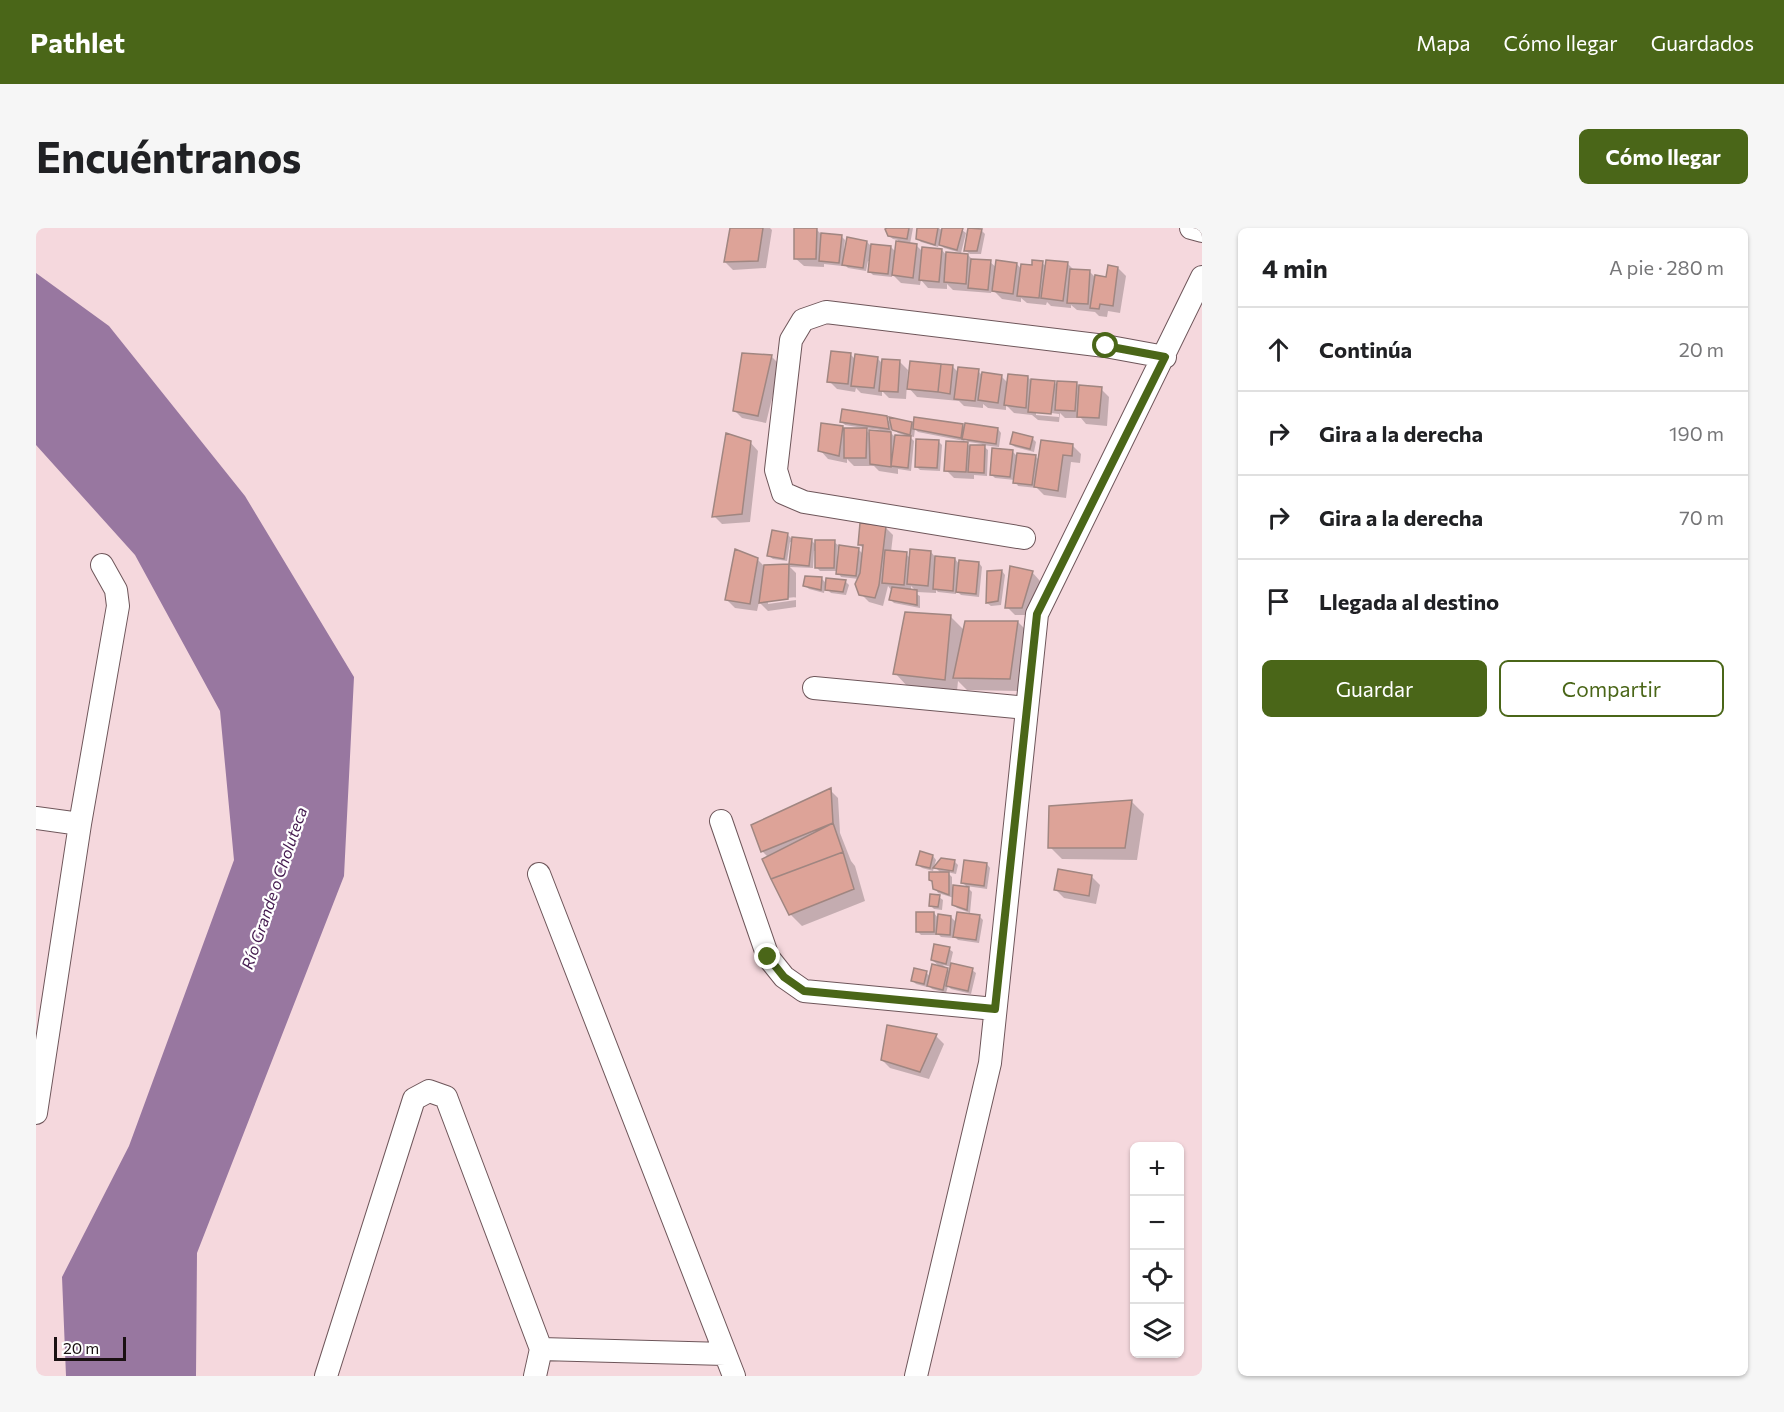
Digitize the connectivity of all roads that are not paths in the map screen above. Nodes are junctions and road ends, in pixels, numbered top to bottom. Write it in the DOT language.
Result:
graph roads {
  1 [pos="1191,228"];
  2 [pos="1202,231"];
  3 [pos="1202,277"];
  4 [pos="1165,357"];
  5 [pos="1024,538"];
  6 [pos="102,565"];
  7 [pos="814,688"];
  8 [pos="1027,708"];
  9 [pos="36,818"];
  10 [pos="721,821"];
  11 [pos="80,824"];
  12 [pos="539,874"];
  13 [pos="995,1009"];
  14 [pos="36,1113"];
  15 [pos="541,1349"];
  16 [pos="725,1354"];
  17 [pos="326,1376"];
  18 [pos="535,1376"];
  19 [pos="734,1376"];
  20 [pos="916,1376"];
  1 -- 2 [label="street"];
  3 -- 4 [label="street"];
  4 -- 5 [label="street"];
  4 -- 8 [label="street"];
  6 -- 11 [label="street"];
  7 -- 8 [label="street"];
  8 -- 13 [label="street"];
  9 -- 11 [label="street"];
  10 -- 13 [label="street"];
  11 -- 14 [label="street"];
  12 -- 16 [label="street"];
  13 -- 20 [label="street"];
  15 -- 16 [label="street"];
  15 -- 17 [label="street"];
  15 -- 18 [label="street"];
  16 -- 19 [label="street"];
}
